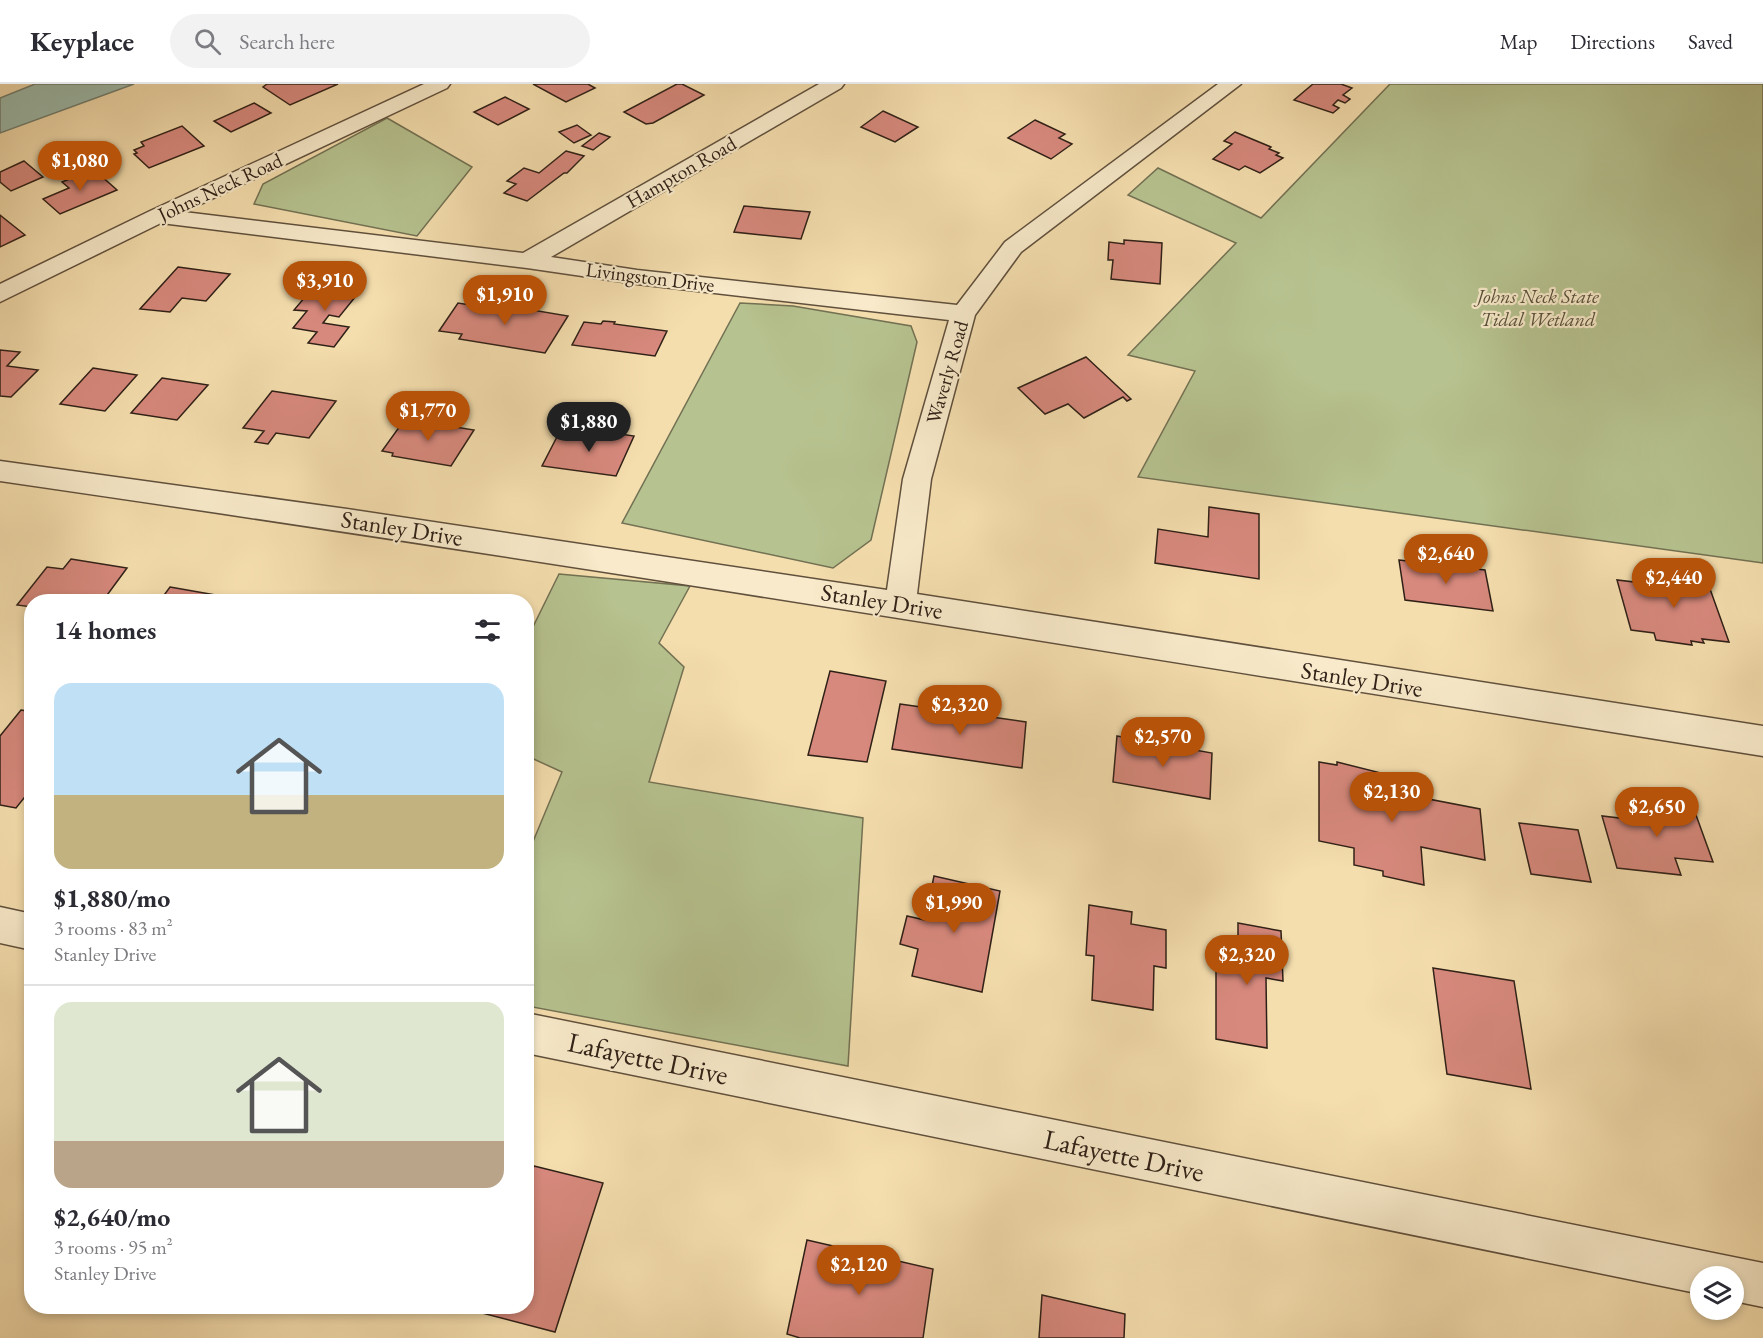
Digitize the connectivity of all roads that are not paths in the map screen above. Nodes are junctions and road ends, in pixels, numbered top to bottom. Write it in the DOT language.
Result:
graph roads {
  1 [pos="440,84"];
  2 [pos="834,84"];
  3 [pos="1231,84"];
  4 [pos="159,216"];
  5 [pos="527,261"];
  6 [pos="0,294"];
  7 [pos="963,314"];
  8 [pos="0,471"];
  9 [pos="900,604"];
  10 [pos="1763,741"];
  11 [pos="0,925"];
  12 [pos="24,930"];
  13 [pos="534,1035"];
  14 [pos="1690,1269"];
  15 [pos="1744,1281"];
  16 [pos="1763,1285"];
  1 -- 4 [label="street, Johns Neck Road"];
  2 -- 5 [label="street, Hampton Road"];
  3 -- 7 [label="street, Waverly Road"];
  4 -- 5 [label="street, Livingston Drive"];
  4 -- 6 [label="street, Johns Neck Road"];
  5 -- 7 [label="street, Livingston Drive"];
  7 -- 9 [label="street, Waverly Road"];
  8 -- 9 [label="street, Stanley Drive"];
  9 -- 10 [label="street, Stanley Drive"];
  11 -- 12 [label="street"];
  13 -- 14 [label="street, Lafayette Drive"];
  15 -- 16 [label="street"];
}
